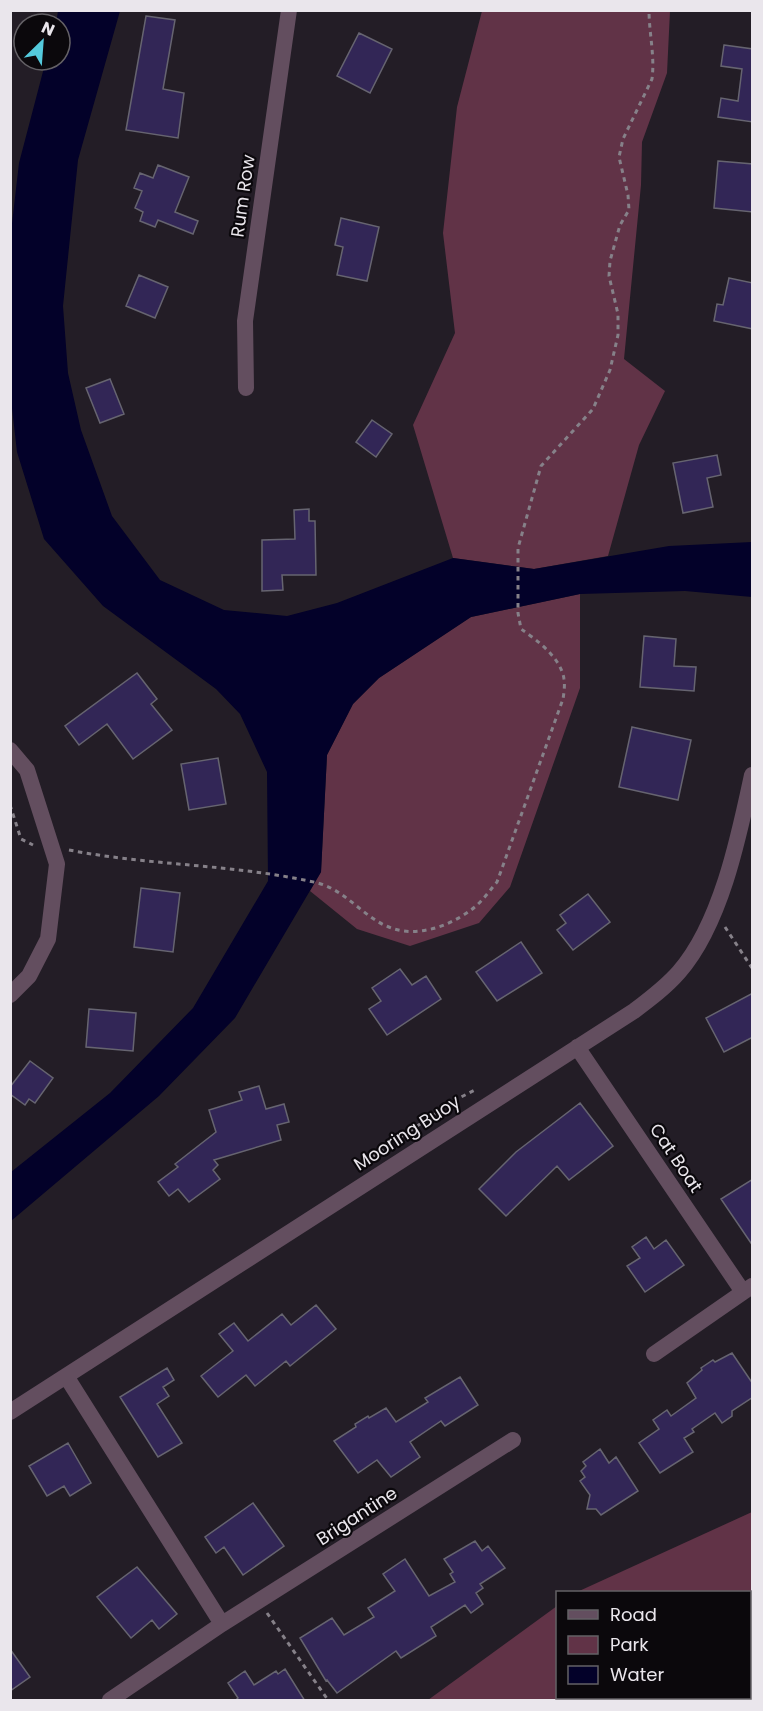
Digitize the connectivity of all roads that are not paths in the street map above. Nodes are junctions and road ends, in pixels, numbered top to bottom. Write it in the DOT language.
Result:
graph roads {
  1 [pos="289,10"];
  2 [pos="246,388"];
  3 [pos="10,750"];
  4 [pos="753,775"];
  5 [pos="747,831"];
  6 [pos="10,995"];
  7 [pos="577,1047"];
  8 [pos="748,1289"];
  9 [pos="654,1354"];
  10 [pos="66,1376"];
  11 [pos="10,1412"];
  12 [pos="513,1440"];
  13 [pos="222,1624"];
  14 [pos="110,1701"];
  1 -- 2 [label="street, Rum Row"];
  3 -- 6 [label="street"];
  4 -- 5 [label="street, Mooring Buoy"];
  5 -- 7 [label="street, Mooring Buoy"];
  7 -- 8 [label="street, Cat Boat"];
  7 -- 10 [label="street, Mooring Buoy"];
  8 -- 9 [label="street, Cat Boat"];
  10 -- 11 [label="street, Mooring Buoy"];
  10 -- 13 [label="street"];
  12 -- 13 [label="street, Brigantine"];
  13 -- 14 [label="street, Brigantine"];
}
